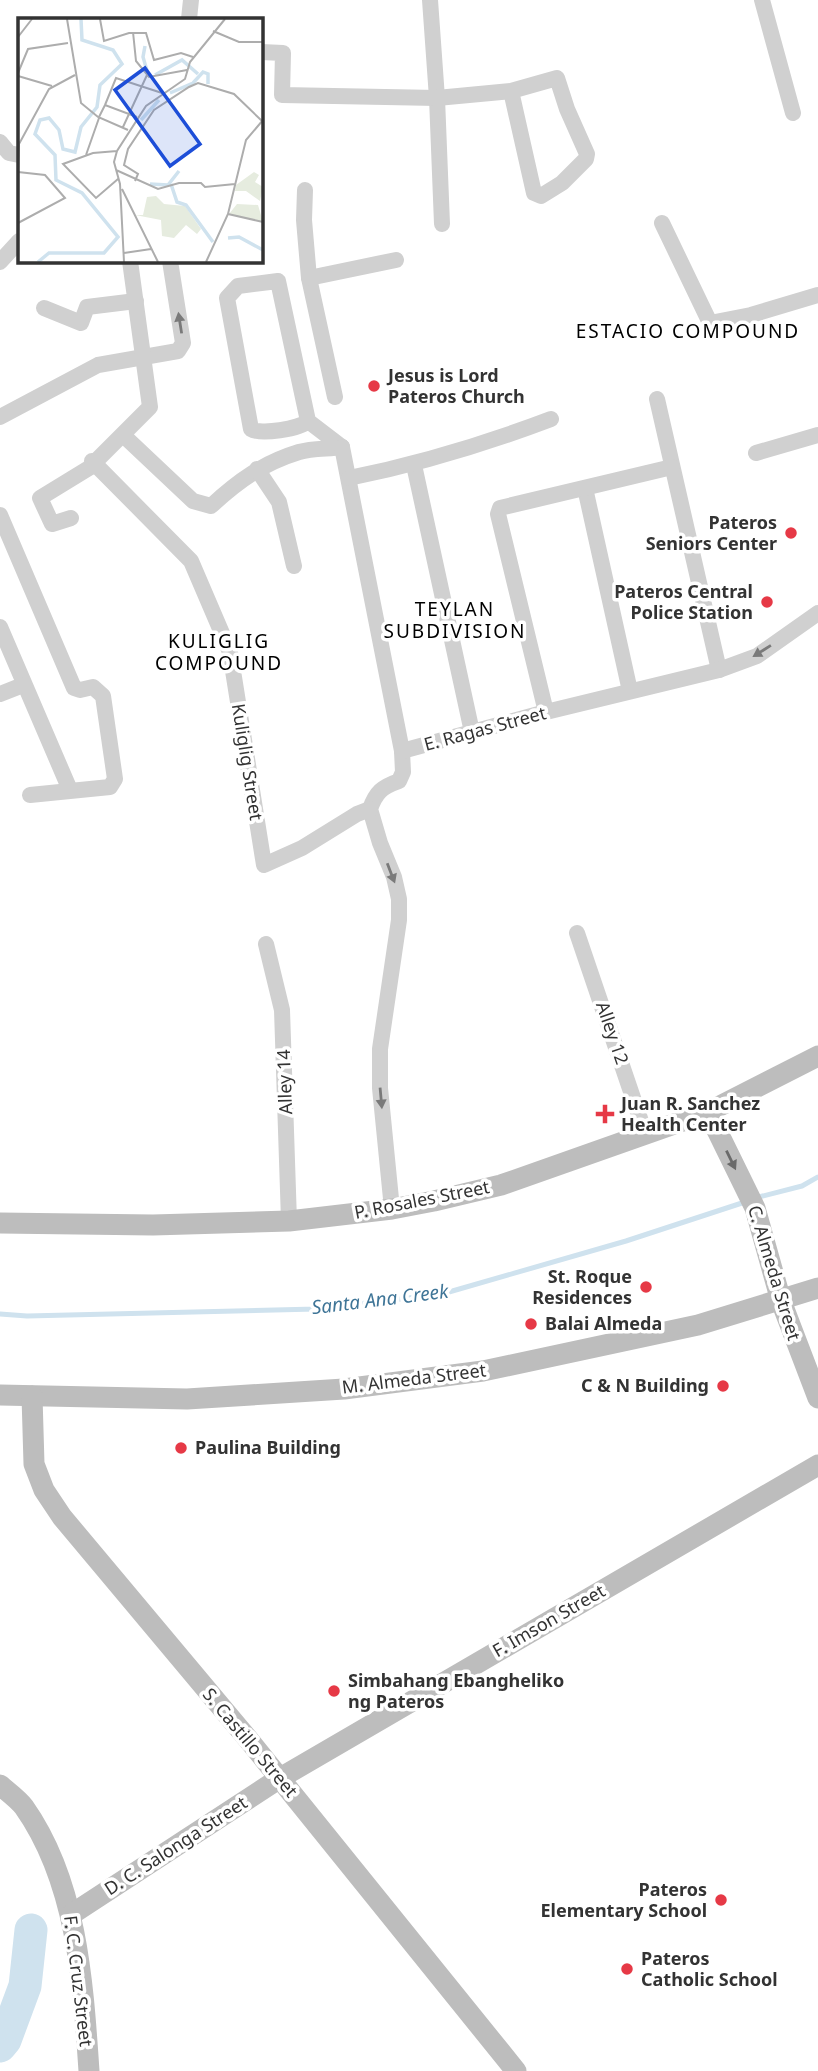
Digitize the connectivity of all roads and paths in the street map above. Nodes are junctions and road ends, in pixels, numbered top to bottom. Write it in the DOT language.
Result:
graph roads {
  1 [pos="191,0"];
  2 [pos="430,0"];
  3 [pos="762,0"];
  4 [pos="189,18"];
  5 [pos="262,52"];
  6 [pos="511,91"];
  7 [pos="437,98"];
  8 [pos="793,113"];
  9 [pos="0,142"];
  10 [pos="18,155"];
  11 [pos="305,190"];
  12 [pos="662,223"];
  13 [pos="442,224"];
  14 [pos="18,242"];
  15 [pos="396,260"];
  16 [pos="0,262"];
  17 [pos="130,262"];
  18 [pos="170,262"];
  19 [pos="309,278"];
  20 [pos="818,295"];
  21 [pos="136,301"];
  22 [pos="44,308"];
  23 [pos="145,356"];
  24 [pos="335,397"];
  25 [pos="657,399"];
  26 [pos="0,416"];
  27 [pos="551,419"];
  28 [pos="308,421"];
  29 [pos="123,435"];
  30 [pos="818,435"];
  31 [pos="342,447"];
  32 [pos="756,453"];
  33 [pos="93,463"];
  34 [pos="414,465"];
  35 [pos="672,467"];
  36 [pos="257,469"];
  37 [pos="349,478"];
  38 [pos="586,488"];
  39 [pos="0,515"];
  40 [pos="71,518"];
  41 [pos="293,566"];
  42 [pos="818,612"];
  43 [pos="0,629"];
  44 [pos="719,670"];
  45 [pos="23,685"];
  46 [pos="630,691"];
  47 [pos="0,695"];
  48 [pos="547,712"];
  49 [pos="472,732"];
  50 [pos="402,751"];
  51 [pos="70,790"];
  52 [pos="30,794"];
  53 [pos="370,808"];
  54 [pos="577,933"];
  55 [pos="266,944"];
  56 [pos="818,1056"];
  57 [pos="708,1112"];
  58 [pos="645,1133"];
  59 [pos="392,1209"];
  60 [pos="289,1220"];
  61 [pos="0,1223"];
  62 [pos="818,1288"];
  63 [pos="781,1301"];
  64 [pos="0,1395"];
  65 [pos="32,1396"];
  66 [pos="818,1398"];
  67 [pos="818,1465"];
  68 [pos="279,1778"];
  69 [pos="0,1785"];
  70 [pos="72,1914"];
  71 [pos="89,2071"];
  72 [pos="516,2071"];
  1 -- 4 [label="street"];
  2 -- 7 [label="street"];
  3 -- 8 [label="street"];
  5 -- 7 [label="street"];
  6 -- 6 [label="street"];
  6 -- 7 [label="street"];
  7 -- 13 [label="street"];
  9 -- 10 [label="street"];
  11 -- 19 [label="street"];
  12 -- 20 [label="street"];
  14 -- 16 [label="street"];
  15 -- 19 [label="street"];
  17 -- 21 [label="street"];
  23 -- 18 [label="street, one-way"];
  19 -- 24 [label="street"];
  21 -- 22 [label="street"];
  21 -- 23 [label="street"];
  23 -- 26 [label="street"];
  23 -- 29 [label="street"];
  25 -- 35 [label="street"];
  27 -- 34 [label="street"];
  28 -- 28 [label="street"];
  28 -- 31 [label="street"];
  29 -- 33 [label="street"];
  29 -- 36 [label="street"];
  30 -- 32 [label="street"];
  31 -- 36 [label="street"];
  31 -- 37 [label="street"];
  33 -- 40 [label="street"];
  33 -- 53 [label="street, Kuliglig Street"];
  34 -- 37 [label="street"];
  34 -- 49 [label="street"];
  35 -- 38 [label="street"];
  35 -- 44 [label="street"];
  36 -- 41 [label="street"];
  37 -- 50 [label="street"];
  38 -- 46 [label="street"];
  38 -- 48 [label="street"];
  39 -- 51 [label="street"];
  42 -- 44 [label="street, E. Ragas Street, one-way"];
  43 -- 45 [label="street"];
  44 -- 46 [label="street, E. Ragas Street"];
  45 -- 47 [label="street"];
  45 -- 51 [label="street"];
  46 -- 48 [label="street, E. Ragas Street"];
  48 -- 49 [label="street, E. Ragas Street"];
  49 -- 50 [label="street, E. Ragas Street"];
  50 -- 53 [label="street, E. Ragas Street"];
  51 -- 52 [label="street"];
  53 -- 59 [label="street, one-way"];
  54 -- 58 [label="street, Alley 12"];
  55 -- 60 [label="street, Alley 14"];
  56 -- 57 [label="street, P. Rosales Street"];
  57 -- 58 [label="street, P. Rosales Street"];
  57 -- 63 [label="street, C. Almeda Street, one-way"];
  58 -- 59 [label="street, P. Rosales Street"];
  59 -- 60 [label="street, P. Rosales Street"];
  60 -- 61 [label="street, P. Rosales Street"];
  62 -- 63 [label="street, M. Almeda Street"];
  63 -- 65 [label="street, M. Almeda Street"];
  63 -- 66 [label="street, C. Almeda Street"];
  64 -- 65 [label="street, M. Almeda Street"];
  65 -- 68 [label="street, S. Castillo Street"];
  67 -- 68 [label="street, F. Imson Street"];
  68 -- 70 [label="street, D. C. Salonga Street"];
  68 -- 72 [label="street, S. Castillo Street"];
  69 -- 70 [label="street, F. C. Cruz Street"];
  70 -- 71 [label="street, F. C. Cruz Street"];
}
